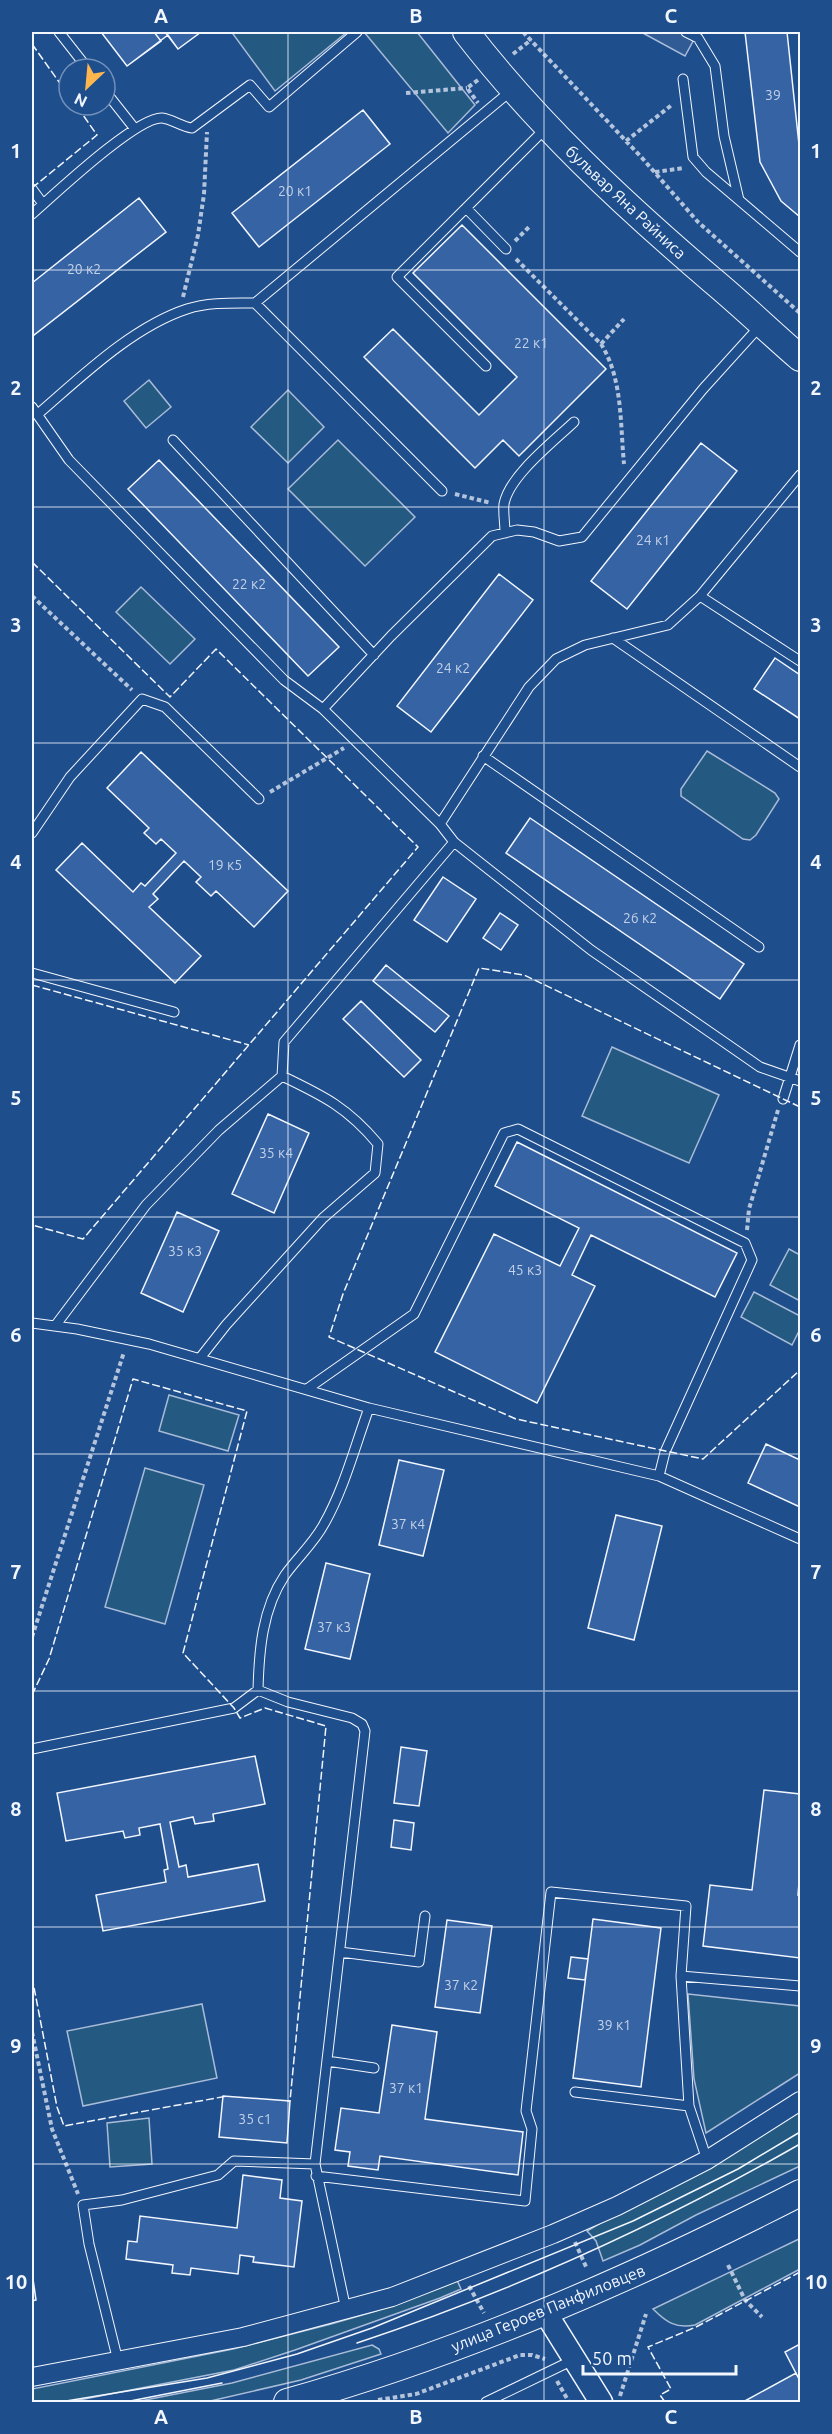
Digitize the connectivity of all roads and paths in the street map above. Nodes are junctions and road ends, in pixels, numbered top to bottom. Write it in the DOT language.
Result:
graph roads {
  1 [pos="59,32"];
  2 [pos="357,32"];
  3 [pos="523,32"];
  4 [pos="686,32"];
  5 [pos="473,34"];
  6 [pos="79,57"];
  7 [pos="683,80"];
  8 [pos="467,88"];
  9 [pos="514,88"];
  10 [pos="406,93"];
  11 [pos="685,95"];
  12 [pos="117,106"];
  13 [pos="208,117"];
  14 [pos="548,126"];
  15 [pos="135,129"];
  16 [pos="626,141"];
  17 [pos="701,166"];
  18 [pos="655,172"];
  19 [pos="32,189"];
  20 [pos="739,200"];
  21 [pos="43,204"];
  22 [pos="466,208"];
  23 [pos="32,214"];
  24 [pos="506,249"];
  25 [pos="801,252"];
  26 [pos="255,303"];
  27 [pos="180,312"];
  28 [pos="801,313"];
  29 [pos="624,320"];
  30 [pos="761,324"];
  31 [pos="601,344"];
  32 [pos="801,358"];
  33 [pos="486,366"];
  34 [pos="34,410"];
  35 [pos="574,422"];
  36 [pos="173,440"];
  37 [pos="801,475"];
  38 [pos="626,483"];
  39 [pos="442,491"];
  40 [pos="504,506"];
  41 [pos="505,532"];
  42 [pos="32,596"];
  43 [pos="700,596"];
  44 [pos="613,638"];
  45 [pos="374,655"];
  46 [pos="801,661"];
  47 [pos="142,699"];
  48 [pos="323,709"];
  49 [pos="355,741"];
  50 [pos="483,756"];
  51 [pos="801,767"];
  52 [pos="259,799"];
  53 [pos="440,824"];
  54 [pos="32,834"];
  55 [pos="454,842"];
  56 [pos="759,947"];
  57 [pos="32,973"];
  58 [pos="174,1012"];
  59 [pos="801,1045"];
  60 [pos="282,1076"];
  61 [pos="789,1077"];
  62 [pos="801,1081"];
  63 [pos="783,1099"];
  64 [pos="745,1243"];
  65 [pos="32,1323"];
  66 [pos="55,1326"];
  67 [pos="128,1339"];
  68 [pos="200,1358"];
  69 [pos="307,1389"];
  70 [pos="369,1408"];
  71 [pos="660,1476"];
  72 [pos="801,1539"];
  73 [pos="32,1637"];
  74 [pos="258,1690"];
  75 [pos="32,1749"];
  76 [pos="425,1916"];
  77 [pos="340,1952"];
  78 [pos="681,1976"];
  79 [pos="801,1986"];
  80 [pos="32,2032"];
  81 [pos="327,2061"];
  82 [pos="374,2068"];
  83 [pos="575,2092"];
  84 [pos="801,2101"];
  85 [pos="689,2106"];
  86 [pos="707,2160"];
  87 [pos="315,2164"];
  88 [pos="316,2176"];
  89 [pos="801,2193"];
  90 [pos="82,2205"];
  91 [pos="573,2237"];
  92 [pos="728,2265"];
  93 [pos="587,2269"];
  94 [pos="467,2282"];
  95 [pos="346,2310"];
  96 [pos="544,2312"];
  97 [pos="484,2314"];
  98 [pos="646,2314"];
  99 [pos="762,2317"];
  100 [pos="574,2359"];
  101 [pos="118,2361"];
  102 [pos="552,2371"];
  103 [pos="32,2377"];
  104 [pos="376,2400"];
  105 [pos="288,2403"];
  106 [pos="486,2403"];
  107 [pos="569,2403"];
  108 [pos="601,2403"];
  109 [pos="618,2403"];
  1 -- 6 [label="lane"];
  2 -- 13 [label="lane"];
  3 -- 16 [label="path"];
  4 -- 20 [label="lane"];
  5 -- 9 [label="main road, бульвар Яна Райниса"];
  7 -- 11 [label="lane"];
  8 -- 10 [label="path"];
  9 -- 14 [label="main road, бульвар Яна Райниса"];
  9 -- 26 [label="lane"];
  11 -- 16 [label="path"];
  11 -- 17 [label="lane"];
  12 -- 15 [label="lane"];
  13 -- 15 [label="lane"];
  13 -- 27 [label="path"];
  14 -- 22 [label="lane"];
  14 -- 30 [label="main road, бульвар Яна Райниса"];
  15 -- 21 [label="lane"];
  16 -- 18 [label="path"];
  17 -- 18 [label="path"];
  17 -- 20 [label="lane"];
  18 -- 28 [label="path"];
  19 -- 21 [label="lane"];
  20 -- 25 [label="lane"];
  21 -- 23 [label="lane"];
  22 -- 24 [label="lane"];
  22 -- 33 [label="lane"];
  24 -- 31 [label="path"];
  26 -- 27 [label="lane"];
  26 -- 39 [label="lane"];
  27 -- 34 [label="lane"];
  29 -- 31 [label="path"];
  30 -- 32 [label="main road, бульвар Яна Райниса"];
  30 -- 38 [label="lane"];
  31 -- 38 [label="path"];
  34 -- 48 [label="lane"];
  35 -- 40 [label="lane"];
  36 -- 45 [label="lane"];
  37 -- 43 [label="lane"];
  38 -- 41 [label="lane"];
  39 -- 40 [label="path"];
  40 -- 41 [label="lane"];
  41 -- 45 [label="lane"];
  42 -- 47 [label="path"];
  43 -- 44 [label="lane"];
  43 -- 46 [label="lane"];
  44 -- 50 [label="lane"];
  44 -- 51 [label="lane"];
  45 -- 48 [label="lane"];
  47 -- 52 [label="lane"];
  47 -- 54 [label="lane"];
  48 -- 49 [label="lane"];
  49 -- 52 [label="path"];
  49 -- 53 [label="lane"];
  50 -- 53 [label="lane"];
  50 -- 56 [label="lane"];
  53 -- 55 [label="lane"];
  55 -- 60 [label="lane"];
  55 -- 61 [label="lane"];
  57 -- 58 [label="lane"];
  59 -- 61 [label="lane"];
  60 -- 66 [label="lane"];
  60 -- 68 [label="lane"];
  61 -- 62 [label="lane"];
  61 -- 63 [label="lane"];
  63 -- 64 [label="path"];
  64 -- 69 [label="lane"];
  64 -- 71 [label="lane"];
  65 -- 66 [label="lane"];
  66 -- 67 [label="lane"];
  67 -- 68 [label="lane"];
  67 -- 73 [label="path"];
  68 -- 69 [label="lane"];
  69 -- 70 [label="lane"];
  70 -- 71 [label="lane"];
  70 -- 74 [label="lane"];
  71 -- 72 [label="lane"];
  74 -- 75 [label="lane"];
  74 -- 77 [label="lane"];
  76 -- 77 [label="lane"];
  77 -- 81 [label="lane"];
  78 -- 79 [label="lane"];
  78 -- 85 [label="lane"];
  78 -- 88 [label="lane"];
  80 -- 90 [label="path"];
  81 -- 82 [label="lane"];
  81 -- 87 [label="lane"];
  83 -- 85 [label="lane"];
  84 -- 86 [label="street"];
  85 -- 86 [label="lane"];
  86 -- 95 [label="street"];
  87 -- 88 [label="lane"];
  87 -- 90 [label="lane"];
  88 -- 95 [label="lane"];
  89 -- 96 [label="main road, улица Героев Панфиловцев"];
  90 -- 101 [label="lane"];
  91 -- 93 [label="path"];
  92 -- 99 [label="path"];
  94 -- 97 [label="path"];
  95 -- 101 [label="street"];
  96 -- 100 [label="street"];
  96 -- 105 [label="main road, улица Героев Панфиловцев"];
  98 -- 109 [label="path"];
  100 -- 102 [label="lane"];
  100 -- 108 [label="street"];
  101 -- 103 [label="street"];
  102 -- 104 [label="path"];
  102 -- 106 [label="lane"];
  102 -- 107 [label="path"];
}
